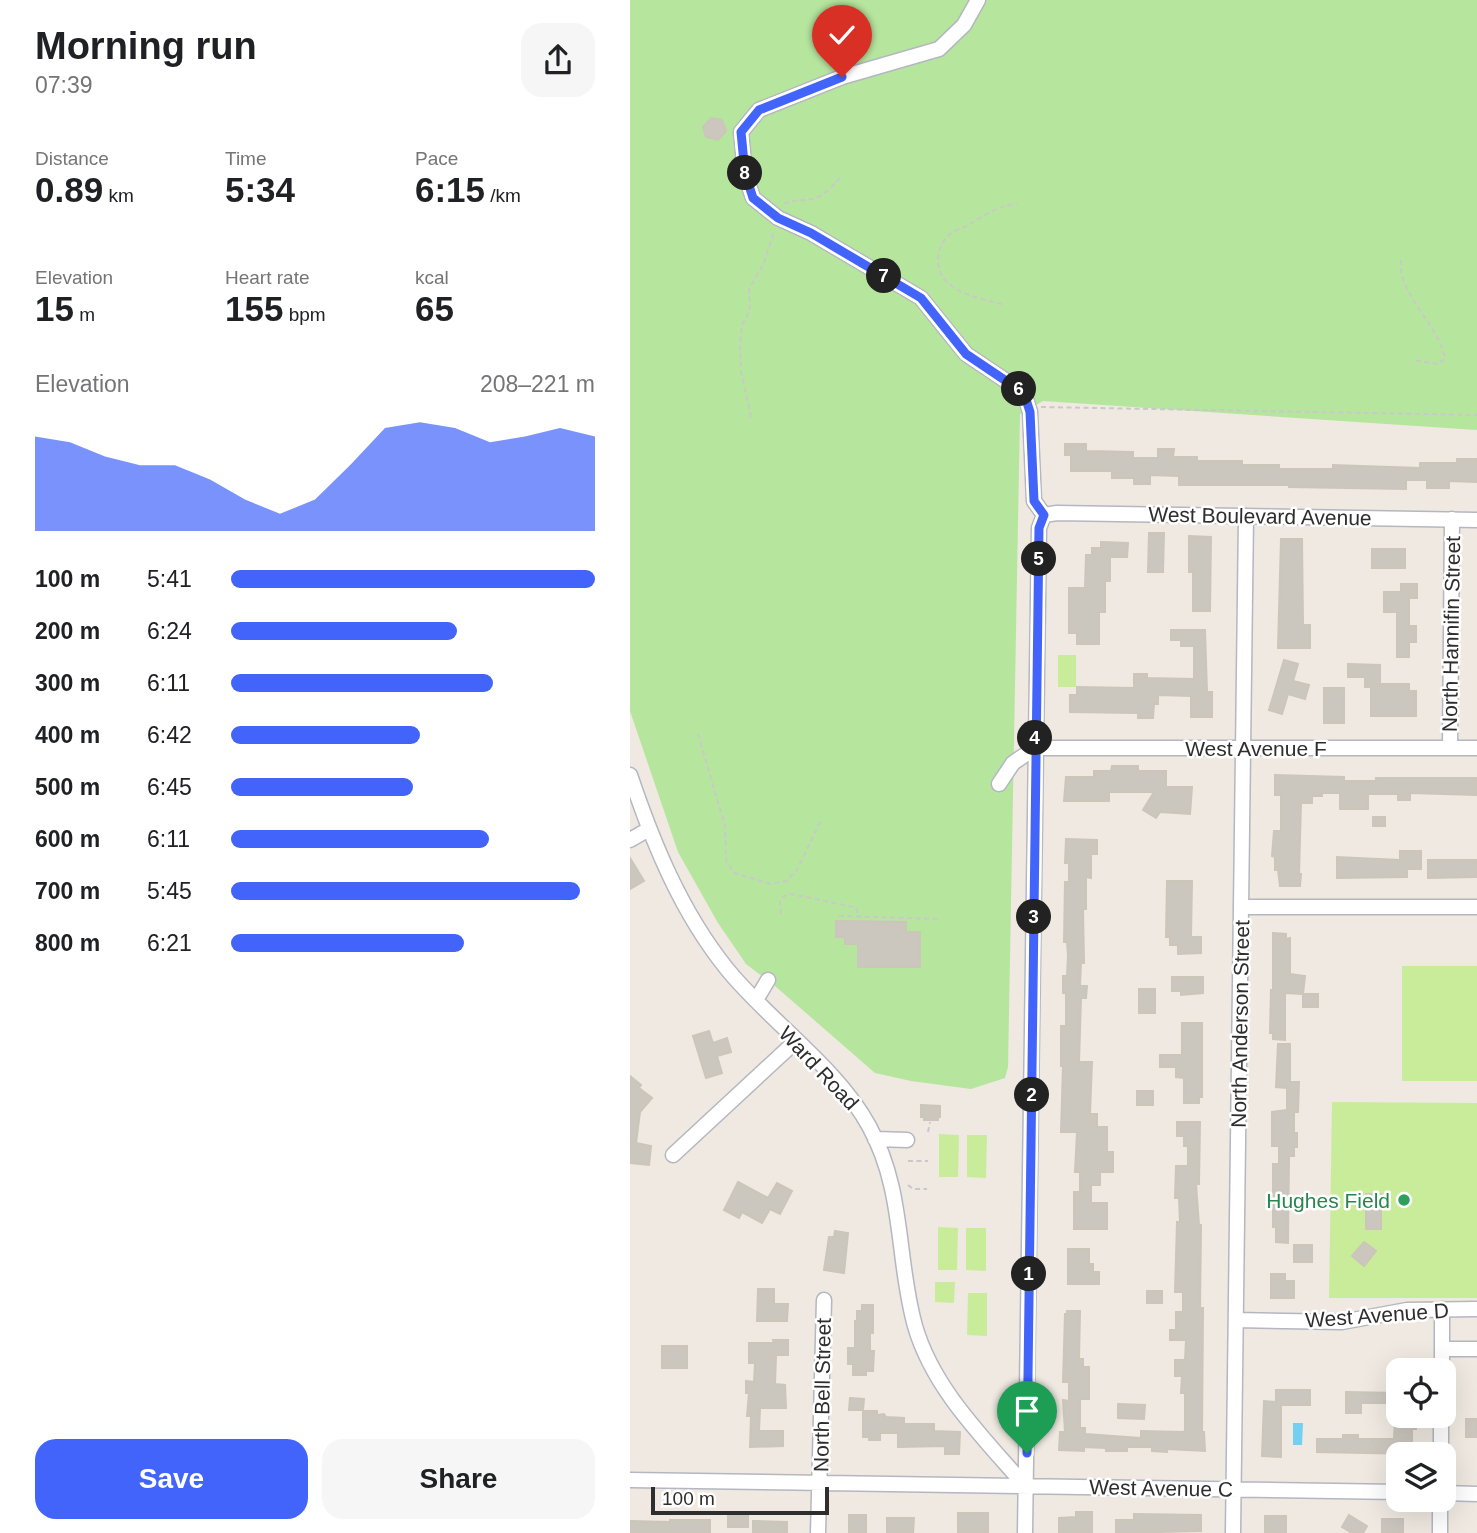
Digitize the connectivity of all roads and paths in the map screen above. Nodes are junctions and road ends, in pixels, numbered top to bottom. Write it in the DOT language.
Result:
graph roads {
  1 [pos="978,0"];
  2 [pos="842,175"];
  3 [pos="1017,203"];
  4 [pos="778,218"];
  5 [pos="1401,260"];
  6 [pos="1002,304"];
  7 [pos="1412,360"];
  8 [pos="1035,409"];
  9 [pos="1477,415"];
  10 [pos="751,417"];
  11 [pos="1044,515"];
  12 [pos="1246,516"];
  13 [pos="1452,519"];
  14 [pos="1477,520"];
  15 [pos="698,734"];
  16 [pos="1243,747"];
  17 [pos="1035,748"];
  18 [pos="1450,748"];
  19 [pos="1477,748"];
  20 [pos="630,775"];
  21 [pos="999,784"];
  22 [pos="821,820"];
  23 [pos="649,829"];
  24 [pos="630,840"];
  25 [pos="1242,907"];
  26 [pos="1477,907"];
  27 [pos="780,914"];
  28 [pos="839,916"];
  29 [pos="859,916"];
  30 [pos="938,919"];
  31 [pos="768,980"];
  32 [pos="756,1000"];
  33 [pos="796,1041"];
  34 [pos="930,1122"];
  35 [pos="928,1132"];
  36 [pos="876,1139"];
  37 [pos="907,1140"];
  38 [pos="673,1155"];
  39 [pos="908,1161"];
  40 [pos="928,1161"];
  41 [pos="907,1189"];
  42 [pos="928,1189"];
  43 [pos="824,1300"];
  44 [pos="1477,1309"];
  45 [pos="1443,1310"];
  46 [pos="1236,1320"];
  47 [pos="1442,1349"];
  48 [pos="1477,1349"];
  49 [pos="1442,1358"];
  50 [pos="630,1480"];
  51 [pos="820,1482"];
  52 [pos="1026,1487"];
  53 [pos="1233,1489"];
  54 [pos="1386,1492"];
  55 [pos="1456,1493"];
  56 [pos="1477,1494"];
  57 [pos="1440,1512"];
  58 [pos="818,1533"];
  59 [pos="1025,1533"];
  60 [pos="1233,1533"];
  61 [pos="1440,1533"];
  1 -- 4 [label="street"];
  2 -- 4 [label="path"];
  3 -- 6 [label="path"];
  4 -- 10 [label="path"];
  4 -- 11 [label="street"];
  5 -- 7 [label="path"];
  8 -- 9 [label="path"];
  11 -- 12 [label="street, West Boulevard Avenue"];
  11 -- 17 [label="street"];
  12 -- 13 [label="street, West Boulevard Avenue"];
  12 -- 16 [label="street, North Anderson Street"];
  13 -- 14 [label="street, West Boulevard Avenue"];
  13 -- 18 [label="street, North Hannifin Street"];
  15 -- 22 [label="path"];
  16 -- 17 [label="street, West Avenue F"];
  16 -- 18 [label="street, West Avenue F"];
  16 -- 25 [label="street, North Anderson Street"];
  17 -- 21 [label="street"];
  17 -- 52 [label="street"];
  18 -- 19 [label="street, West Avenue F"];
  20 -- 23 [label="street, Ward Road"];
  23 -- 24 [label="street"];
  23 -- 32 [label="street, Ward Road"];
  25 -- 26 [label="street"];
  25 -- 46 [label="street, North Anderson Street"];
  27 -- 29 [label="path"];
  28 -- 29 [label="path"];
  29 -- 30 [label="path"];
  31 -- 32 [label="street"];
  32 -- 33 [label="street, Ward Road"];
  33 -- 36 [label="street, Ward Road"];
  33 -- 38 [label="street"];
  34 -- 35 [label="path"];
  36 -- 37 [label="street"];
  36 -- 41 [label="street, Ward Road"];
  39 -- 40 [label="path"];
  41 -- 42 [label="path"];
  41 -- 52 [label="street, Ward Road"];
  43 -- 51 [label="street, North Bell Street"];
  44 -- 45 [label="street, West Avenue D"];
  45 -- 46 [label="street, West Avenue D"];
  45 -- 47 [label="street"];
  46 -- 53 [label="street, North Anderson Street"];
  47 -- 48 [label="street"];
  47 -- 49 [label="street"];
  50 -- 51 [label="street, West Avenue C"];
  51 -- 52 [label="street, West Avenue C"];
  51 -- 58 [label="street, North Bell Street"];
  52 -- 53 [label="street, West Avenue C"];
  52 -- 59 [label="street"];
  53 -- 54 [label="street, West Avenue C"];
  53 -- 60 [label="street, North Anderson Street"];
  55 -- 56 [label="street"];
  57 -- 61 [label="street"];
}
